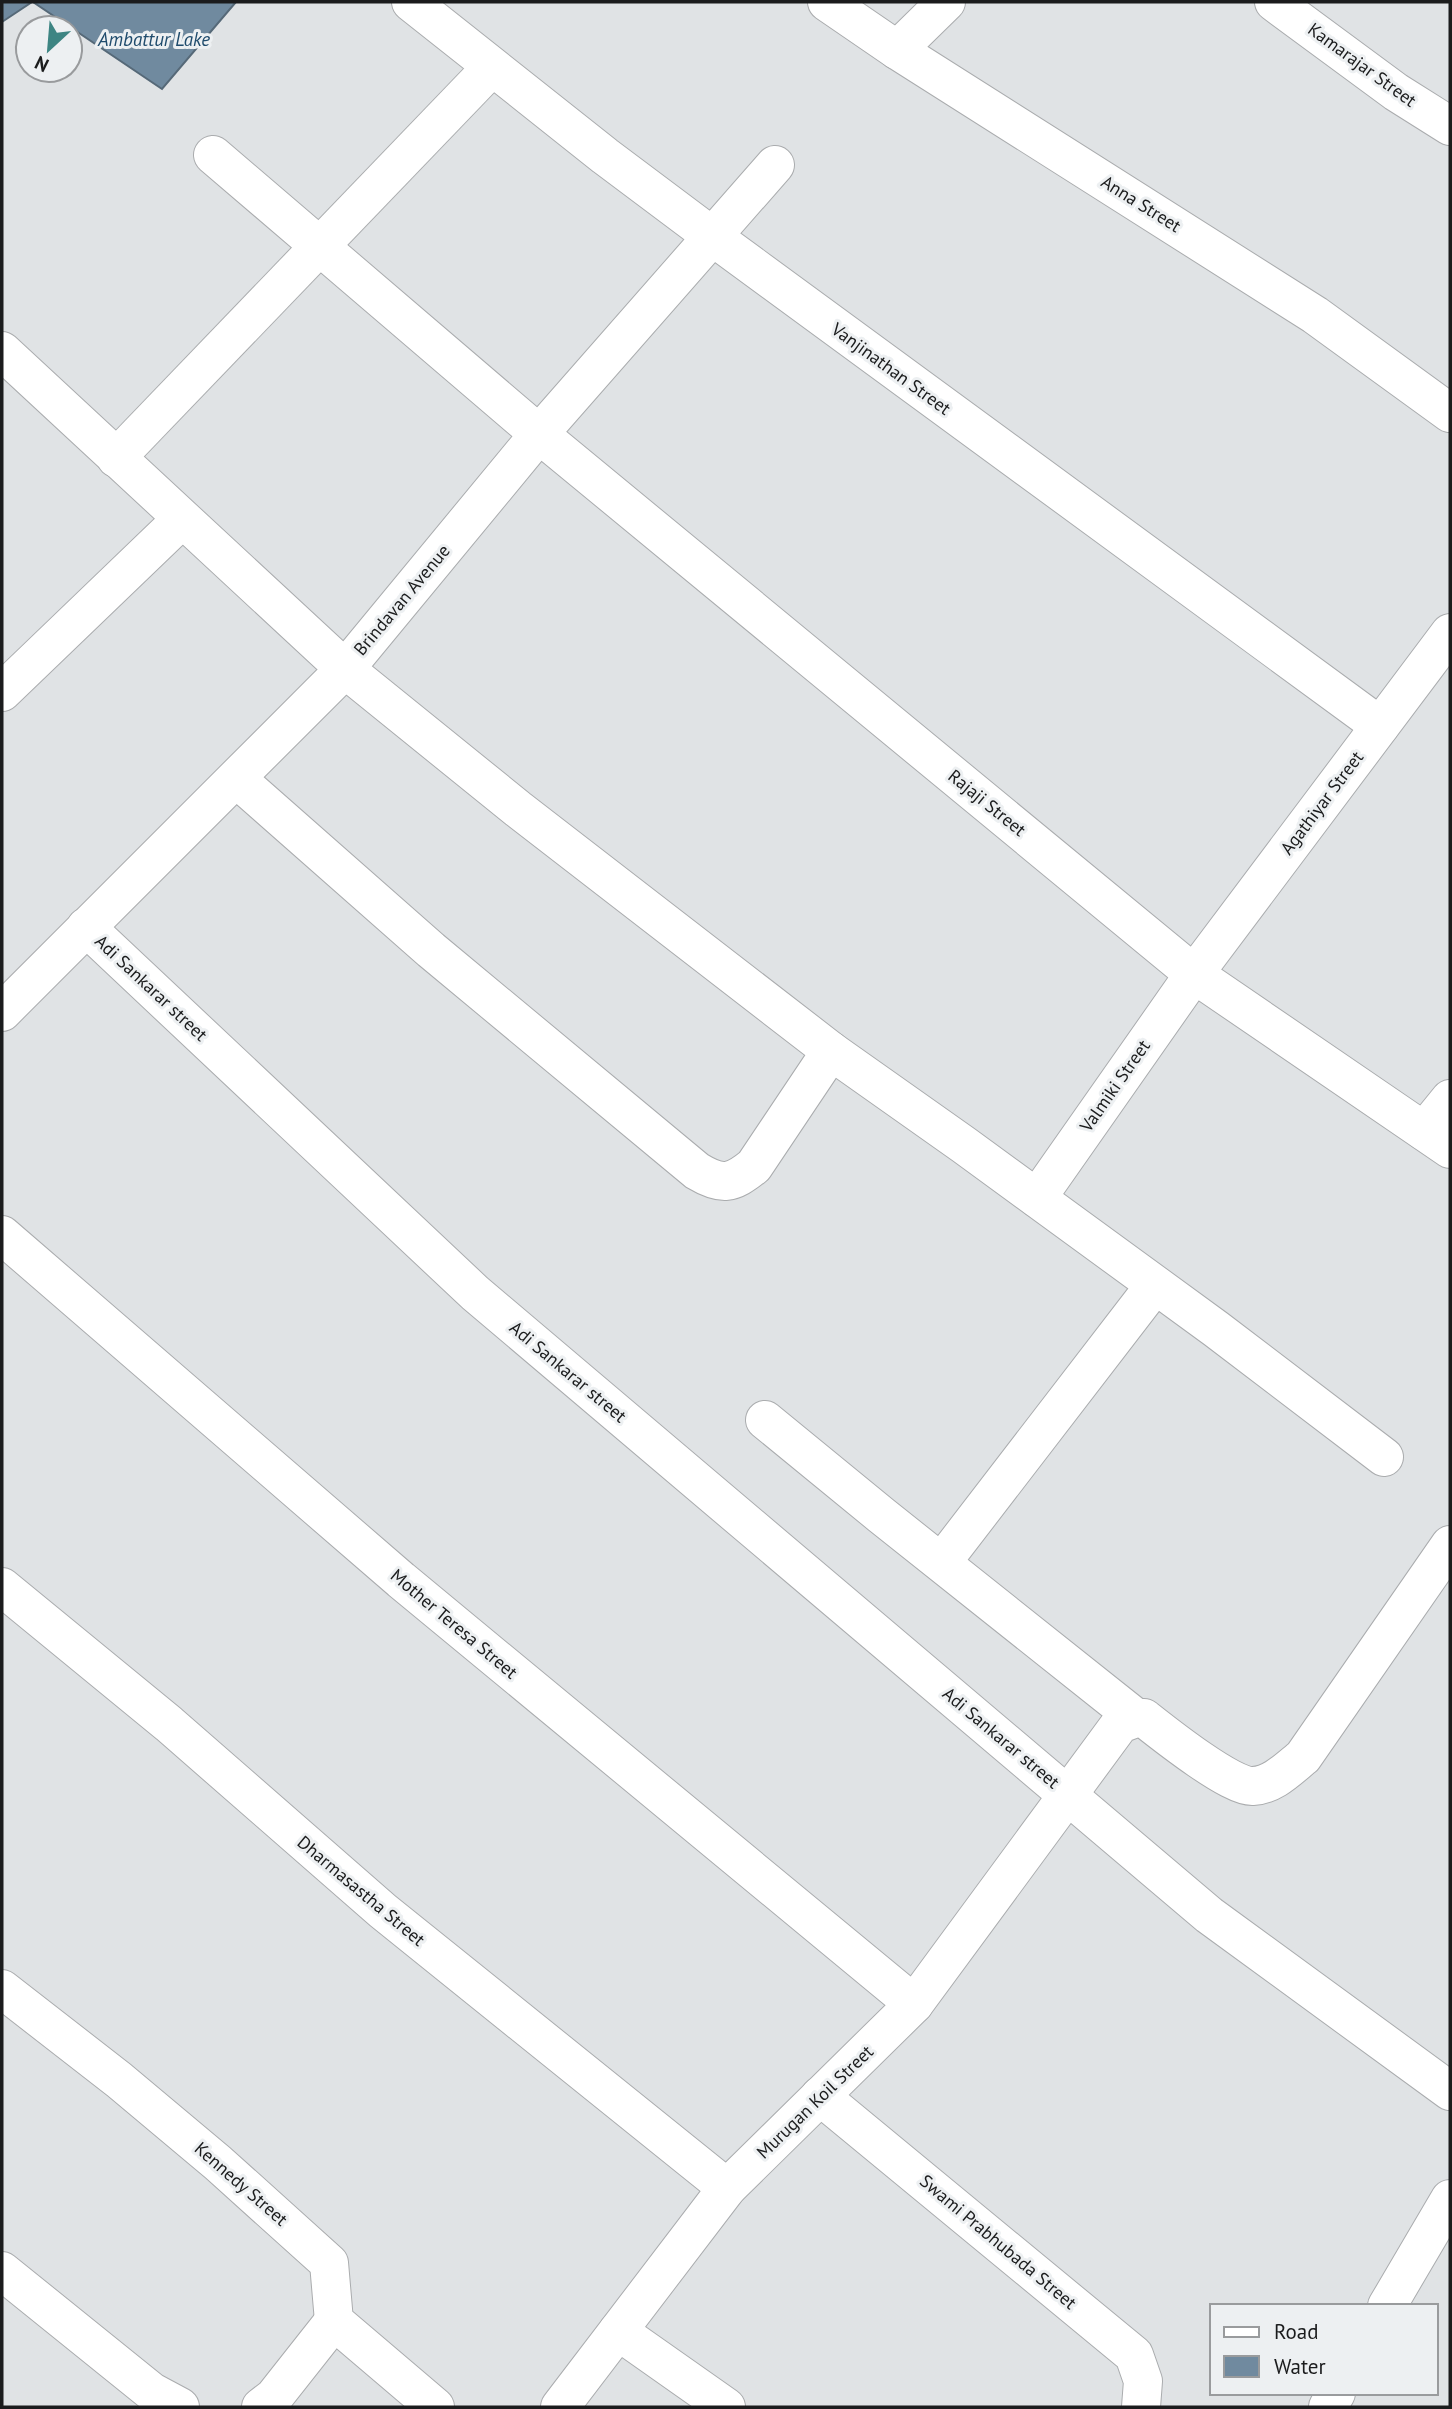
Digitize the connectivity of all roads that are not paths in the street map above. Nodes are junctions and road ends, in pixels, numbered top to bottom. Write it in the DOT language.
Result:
graph roads {
  1 [pos="411,2"];
  2 [pos="827,2"];
  3 [pos="946,2"];
  4 [pos="1274,2"];
  5 [pos="897,50"];
  6 [pos="492,67"];
  7 [pos="1450,126"];
  8 [pos="213,155"];
  9 [pos="775,164"];
  10 [pos="713,237"];
  11 [pos="318,246"];
  12 [pos="2,351"];
  13 [pos="1450,413"];
  14 [pos="539,434"];
  15 [pos="116,458"];
  16 [pos="182,519"];
  17 [pos="1450,633"];
  18 [pos="345,669"];
  19 [pos="2,692"];
  20 [pos="1380,726"];
  21 [pos="237,779"];
  22 [pos="86,927"];
  23 [pos="1194,974"];
  24 [pos="2,1012"];
  25 [pos="831,1051"];
  26 [pos="1450,1099"];
  27 [pos="1437,1140"];
  28 [pos="1037,1198"];
  29 [pos="2,1236"];
  30 [pos="1155,1285"];
  31 [pos="765,1420"];
  32 [pos="1384,1457"];
  33 [pos="1450,1545"];
  34 [pos="942,1562"];
  35 [pos="2,1587"];
  36 [pos="1136,1718"];
  37 [pos="1069,1796"];
  38 [pos="2,1989"];
  39 [pos="914,2004"];
  40 [pos="1450,2091"];
  41 [pos="820,2096"];
  42 [pos="727,2188"];
  43 [pos="1449,2203"];
  44 [pos="2,2271"];
  45 [pos="1388,2304"];
  46 [pos="334,2320"];
  47 [pos="618,2331"];
  48 [pos="180,2407"];
  49 [pos="261,2407"];
  50 [pos="435,2407"];
  51 [pos="560,2407"];
  52 [pos="726,2407"];
  53 [pos="1141,2407"];
  1 -- 6 [label="street, Vanjinathan Street"];
  2 -- 5 [label="street, Anna Street"];
  3 -- 5 [label="street"];
  4 -- 7 [label="street, Kamarajar Street"];
  5 -- 13 [label="street, Anna Street"];
  6 -- 10 [label="street, Vanjinathan Street"];
  6 -- 11 [label="street"];
  8 -- 11 [label="street, Rajaji Street"];
  9 -- 10 [label="street, Brindavan Avenue"];
  10 -- 14 [label="street, Brindavan Avenue"];
  10 -- 20 [label="street, Vanjinathan Street"];
  11 -- 14 [label="street, Rajaji Street"];
  11 -- 15 [label="street"];
  12 -- 15 [label="street"];
  14 -- 18 [label="street, Brindavan Avenue"];
  14 -- 23 [label="street, Rajaji Street"];
  15 -- 16 [label="street"];
  16 -- 18 [label="street"];
  16 -- 19 [label="street"];
  17 -- 20 [label="street, Agathiyar Street"];
  18 -- 21 [label="street, Brindavan Avenue"];
  18 -- 25 [label="street"];
  20 -- 23 [label="street, Agathiyar Street"];
  21 -- 22 [label="street, Brindavan Avenue"];
  21 -- 25 [label="street"];
  22 -- 24 [label="street, Brindavan Avenue"];
  22 -- 37 [label="street, Adi Sankarar street"];
  23 -- 27 [label="street, Rajaji Street"];
  23 -- 28 [label="street, Valmiki Street"];
  25 -- 28 [label="street"];
  26 -- 27 [label="street"];
  28 -- 30 [label="street"];
  29 -- 39 [label="street, Mother Teresa Street"];
  30 -- 32 [label="street"];
  30 -- 34 [label="street"];
  31 -- 34 [label="street"];
  33 -- 36 [label="street"];
  34 -- 36 [label="street"];
  35 -- 42 [label="street, Dharmasastha Street"];
  36 -- 37 [label="street, Murugan Koil Street"];
  37 -- 39 [label="street, Murugan Koil Street"];
  37 -- 40 [label="street, Adi Sankarar street"];
  38 -- 46 [label="street, Kennedy Street"];
  39 -- 41 [label="street, Murugan Koil Street"];
  41 -- 42 [label="street, Murugan Koil Street"];
  41 -- 53 [label="street, Swami Prabhubada Street"];
  42 -- 47 [label="street, Murugan Koil Street"];
  43 -- 45 [label="street"];
  44 -- 48 [label="street"];
  46 -- 49 [label="street"];
  46 -- 50 [label="street"];
  47 -- 51 [label="street, Murugan Koil Street"];
  47 -- 52 [label="street"];
}
